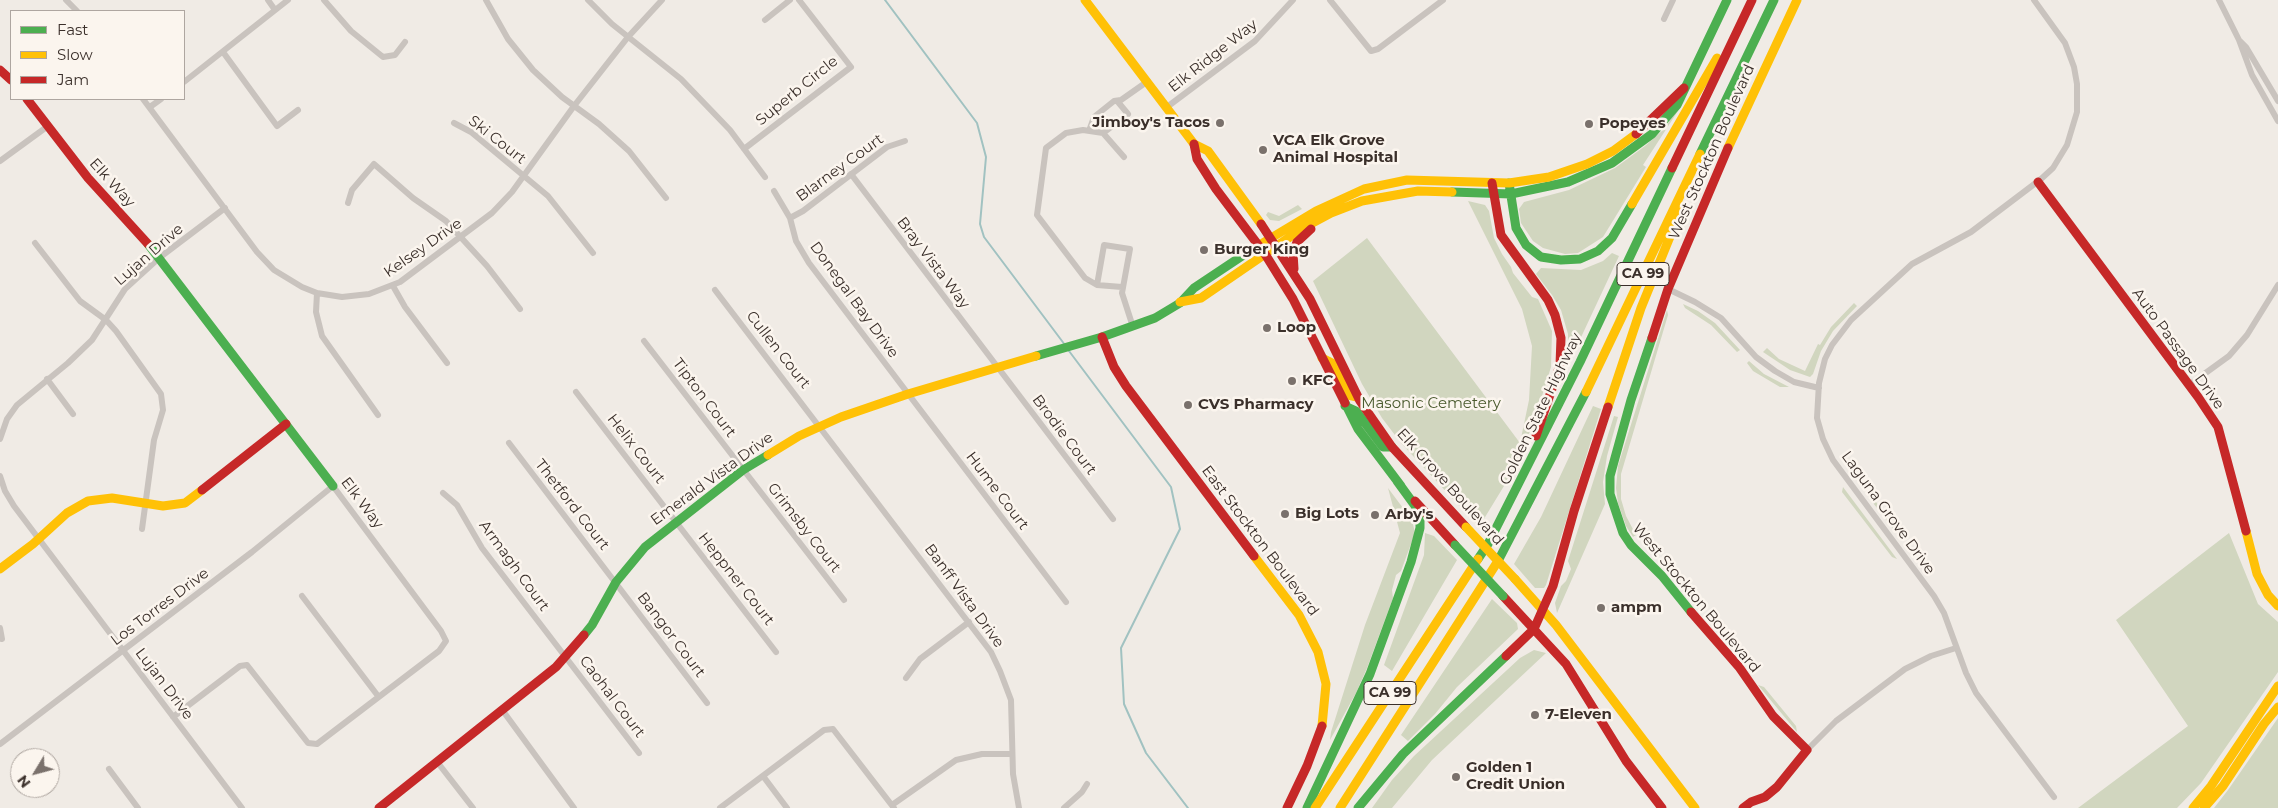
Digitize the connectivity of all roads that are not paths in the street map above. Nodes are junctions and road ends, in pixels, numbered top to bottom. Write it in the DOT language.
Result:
graph roads {
  1 [pos="66,0"];
  2 [pos="268,0"];
  3 [pos="288,0"];
  4 [pos="324,0"];
  5 [pos="486,0"];
  6 [pos="588,0"];
  7 [pos="662,0"];
  8 [pos="790,0"];
  9 [pos="799,0"];
  10 [pos="1085,0"];
  11 [pos="1292,0"];
  12 [pos="1330,0"];
  13 [pos="1443,0"];
  14 [pos="1673,0"];
  15 [pos="1727,0"];
  16 [pos="1751,0"];
  17 [pos="1774,0"];
  18 [pos="1797,0"];
  19 [pos="2034,0"];
  20 [pos="2219,0"];
  21 [pos="1434,3"];
  22 [pos="76,10"];
  23 [pos="275,10"];
  24 [pos="1664,19"];
  25 [pos="765,20"];
  26 [pos="628,37"];
  27 [pos="2239,40"];
  28 [pos="405,42"];
  29 [pos="223,52"];
  30 [pos="0,70"];
  31 [pos="10,79"];
  32 [pos="185,81"];
  33 [pos="1148,81"];
  34 [pos="1684,88"];
  35 [pos="28,100"];
  36 [pos="144,100"];
  37 [pos="160,100"];
  38 [pos="1118,102"];
  39 [pos="2278,102"];
  40 [pos="574,106"];
  41 [pos="150,107"];
  42 [pos="1167,107"];
  43 [pos="298,110"];
  44 [pos="2278,121"];
  45 [pos="454,123"];
  46 [pos="48,126"];
  47 [pos="1645,127"];
  48 [pos="1089,131"];
  49 [pos="1103,133"];
  50 [pos="1710,136"];
  51 [pos="905,141"];
  52 [pos="1194,144"];
  53 [pos="744,149"];
  54 [pos="1124,157"];
  55 [pos="1620,157"];
  56 [pos="0,162"];
  57 [pos="851,174"];
  58 [pos="523,176"];
  59 [pos="764,177"];
  60 [pos="1407,180"];
  61 [pos="2038,182"];
  62 [pos="1492,183"];
  63 [pos="1509,183"];
  64 [pos="774,191"];
  65 [pos="1493,193"];
  66 [pos="1510,194"];
  67 [pos="666,198"];
  68 [pos="1376,198"];
  69 [pos="348,203"];
  70 [pos="225,208"];
  71 [pos="1331,213"];
  72 [pos="790,218"];
  73 [pos="461,237"];
  74 [pos="1271,237"];
  75 [pos="35,244"];
  76 [pos="1258,244"];
  77 [pos="1277,246"];
  78 [pos="593,253"];
  79 [pos="1265,254"];
  80 [pos="159,258"];
  81 [pos="1294,270"];
  82 [pos="1097,285"];
  83 [pos="2278,285"];
  84 [pos="393,286"];
  85 [pos="1122,287"];
  86 [pos="1668,289"];
  87 [pos="716,290"];
  88 [pos="317,293"];
  89 [pos="1180,302"];
  90 [pos="520,309"];
  91 [pos="106,320"];
  92 [pos="1133,327"];
  93 [pos="1102,337"];
  94 [pos="644,341"];
  95 [pos="1322,358"];
  96 [pos="447,363"];
  97 [pos="996,367"];
  98 [pos="47,379"];
  99 [pos="2189,385"];
  100 [pos="1819,388"];
  101 [pos="576,392"];
  102 [pos="908,394"];
  103 [pos="1357,397"];
  104 [pos="1345,406"];
  105 [pos="73,414"];
  106 [pos="378,415"];
  107 [pos="286,424"];
  108 [pos="820,426"];
  109 [pos="0,439"];
  110 [pos="509,443"];
  111 [pos="1392,447"];
  112 [pos="743,470"];
  113 [pos="0,476"];
  114 [pos="1397,481"];
  115 [pos="333,486"];
  116 [pos="1517,488"];
  117 [pos="442,493"];
  118 [pos="146,503"];
  119 [pos="1113,519"];
  120 [pos="676,521"];
  121 [pos="142,529"];
  122 [pos="38,538"];
  123 [pos="0,569"];
  124 [pos="616,582"];
  125 [pos="302,596"];
  126 [pos="844,600"];
  127 [pos="1066,602"];
  128 [pos="2278,606"];
  129 [pos="1543,610"];
  130 [pos="969,622"];
  131 [pos="0,628"];
  132 [pos="1534,629"];
  133 [pos="2,639"];
  134 [pos="1956,648"];
  135 [pos="123,650"];
  136 [pos="776,652"];
  137 [pos="565,655"];
  138 [pos="906,678"];
  139 [pos="2278,686"];
  140 [pos="378,696"];
  141 [pos="707,702"];
  142 [pos="2278,707"];
  143 [pos="503,711"];
  144 [pos="173,717"];
  145 [pos="0,744"];
  146 [pos="1807,750"];
  147 [pos="639,753"];
  148 [pos="1012,754"];
  149 [pos="438,763"];
  150 [pos="109,770"];
  151 [pos="763,776"];
  152 [pos="1087,784"];
  153 [pos="1764,797"];
  154 [pos="2054,797"];
  155 [pos="893,806"];
  156 [pos="239,807"];
  157 [pos="138,808"];
  158 [pos="378,808"];
  159 [pos="473,808"];
  160 [pos="574,808"];
  161 [pos="720,808"];
  162 [pos="787,808"];
  163 [pos="1019,808"];
  164 [pos="1064,808"];
  165 [pos="1287,808"];
  166 [pos="1308,808"];
  167 [pos="1315,808"];
  168 [pos="1340,808"];
  169 [pos="1358,808"];
  170 [pos="1662,808"];
  171 [pos="1694,808"];
  172 [pos="1743,808"];
  173 [pos="1760,808"];
  174 [pos="2193,808"];
  175 [pos="2204,808"];
  1 -- 22 [label="street"];
  2 -- 23 [label="street"];
  3 -- 23 [label="street"];
  4 -- 28 [label="street"];
  5 -- 40 [label="street"];
  6 -- 26 [label="street"];
  7 -- 26 [label="street, Kelsey Drive"];
  8 -- 25 [label="street"];
  9 -- 53 [label="street, Superb Circle"];
  10 -- 33 [label="main road, Elk Grove Boulevard"];
  11 -- 42 [label="street, Elk Ridge Way"];
  12 -- 21 [label="street"];
  13 -- 21 [label="street"];
  14 -- 24 [label="street"];
  15 -- 34 [label="main road"];
  16 -- 66 [label="main road"];
  16 -- 116 [label="main road, Golden State Highway / CA 99"];
  17 -- 50 [label="main road, Golden State Highway / CA 99"];
  18 -- 86 [label="main road, West Stockton Boulevard"];
  19 -- 61 [label="street, Laguna Grove Drive"];
  20 -- 27 [label="street"];
  23 -- 29 [label="street"];
  26 -- 40 [label="street, Kelsey Drive"];
  26 -- 53 [label="street"];
  27 -- 39 [label="street"];
  27 -- 44 [label="street"];
  29 -- 32 [label="street"];
  29 -- 43 [label="street"];
  30 -- 31 [label="main road"];
  33 -- 38 [label="street"];
  33 -- 42 [label="main road, Elk Grove Boulevard"];
  34 -- 47 [label="main road"];
  34 -- 55 [label="main road"];
  35 -- 46 [label="main road, Elk Way"];
  36 -- 41 [label="street, Kelsey Drive"];
  37 -- 41 [label="street"];
  38 -- 48 [label="street"];
  38 -- 49 [label="street"];
  40 -- 58 [label="street, Kelsey Drive"];
  40 -- 67 [label="street"];
  41 -- 70 [label="street, Kelsey Drive"];
  42 -- 52 [label="main road, Elk Grove Boulevard"];
  45 -- 58 [label="street, Ski Court"];
  46 -- 56 [label="street"];
  46 -- 80 [label="main road, Elk Way"];
  47 -- 55 [label="main road"];
  47 -- 63 [label="main road"];
  48 -- 49 [label="street"];
  48 -- 82 [label="street"];
  49 -- 54 [label="street"];
  50 -- 129 [label="main road"];
  50 -- 168 [label="main road, Golden State Highway / CA 99"];
  51 -- 57 [label="street, Blarney Court"];
  52 -- 74 [label="main road, Elk Grove Boulevard"];
  52 -- 76 [label="main road, Elk Grove Boulevard"];
  53 -- 59 [label="street"];
  55 -- 66 [label="main road"];
  57 -- 72 [label="street, Blarney Court"];
  57 -- 97 [label="street, Bray Vista Way"];
  58 -- 73 [label="street, Kelsey Drive"];
  58 -- 78 [label="street, Ski Court"];
  60 -- 62 [label="main road"];
  60 -- 68 [label="main road"];
  60 -- 74 [label="main road"];
  61 -- 99 [label="main road, Auto Passage Drive"];
  61 -- 100 [label="street, Laguna Grove Drive"];
  62 -- 63 [label="main road"];
  62 -- 65 [label="main road"];
  63 -- 66 [label="main road"];
  64 -- 72 [label="street, Donegal Bay Drive"];
  65 -- 66 [label="main road"];
  65 -- 68 [label="main road"];
  65 -- 116 [label="main road"];
  68 -- 71 [label="main road"];
  69 -- 73 [label="street"];
  70 -- 80 [label="street, Lujan Drive"];
  70 -- 88 [label="street, Kelsey Drive"];
  71 -- 77 [label="main road"];
  71 -- 81 [label="main road"];
  72 -- 102 [label="street, Donegal Bay Drive"];
  73 -- 84 [label="street, Kelsey Drive"];
  73 -- 90 [label="street"];
  74 -- 76 [label="main road, Emerald Vista Drive"];
  74 -- 77 [label="main road, Elk Grove Boulevard"];
  75 -- 91 [label="street"];
  76 -- 79 [label="main road, Elk Grove Boulevard"];
  76 -- 89 [label="main road, Emerald Vista Drive"];
  77 -- 79 [label="main road, Emerald Vista Drive"];
  77 -- 81 [label="main road, Elk Grove Boulevard"];
  79 -- 89 [label="main road, Emerald Vista Drive"];
  79 -- 95 [label="main road, Elk Grove Boulevard"];
  80 -- 91 [label="street, Lujan Drive"];
  80 -- 107 [label="main road, Elk Way"];
  81 -- 103 [label="main road, Elk Grove Boulevard"];
  82 -- 85 [label="street"];
  82 -- 85 [label="street"];
  83 -- 99 [label="street"];
  84 -- 88 [label="street, Kelsey Drive"];
  84 -- 96 [label="street"];
  85 -- 92 [label="street"];
  86 -- 100 [label="street"];
  86 -- 146 [label="main road, West Stockton Boulevard"];
  87 -- 108 [label="street, Cullen Court"];
  88 -- 106 [label="street"];
  89 -- 92 [label="main road, Emerald Vista Drive"];
  91 -- 98 [label="street, Lujan Drive"];
  91 -- 118 [label="street"];
  92 -- 93 [label="main road, Emerald Vista Drive"];
  93 -- 97 [label="main road, Emerald Vista Drive"];
  93 -- 165 [label="main road, East Stockton Boulevard"];
  94 -- 112 [label="street, Tipton Court"];
  95 -- 103 [label="main road"];
  95 -- 104 [label="main road, Elk Grove Boulevard"];
  97 -- 102 [label="main road, Emerald Vista Drive"];
  97 -- 119 [label="street, Brodie Court"];
  98 -- 105 [label="street"];
  98 -- 109 [label="street, Lujan Drive"];
  99 -- 128 [label="main road, Auto Passage Drive"];
  100 -- 134 [label="street, Laguna Grove Drive"];
  101 -- 120 [label="street, Helix Court"];
  102 -- 108 [label="main road, Emerald Vista Drive"];
  102 -- 127 [label="street, Hume Court"];
  103 -- 111 [label="main road, Elk Grove Boulevard"];
  104 -- 111 [label="main road"];
  104 -- 114 [label="main road, Elk Grove Boulevard"];
  107 -- 115 [label="main road, Elk Way"];
  107 -- 118 [label="main road"];
  108 -- 112 [label="main road, Emerald Vista Drive"];
  108 -- 130 [label="street, Banff Vista Drive"];
  110 -- 124 [label="street, Thetford Court"];
  111 -- 129 [label="main road, Elk Grove Boulevard, bridge"];
  112 -- 120 [label="main road, Emerald Vista Drive"];
  112 -- 126 [label="street, Grimsby Court"];
  113 -- 122 [label="street, Lujan Drive"];
  114 -- 132 [label="main road, Elk Grove Boulevard, bridge"];
  114 -- 166 [label="main road"];
  115 -- 135 [label="street, Los Torres Drive"];
  115 -- 140 [label="street, Elk Way"];
  116 -- 167 [label="main road, Golden State Highway / CA 99"];
  117 -- 137 [label="street, Armagh Court"];
  118 -- 121 [label="street"];
  118 -- 122 [label="main road"];
  120 -- 124 [label="main road, Emerald Vista Drive"];
  120 -- 136 [label="street, Heppner Court"];
  122 -- 123 [label="main road"];
  122 -- 135 [label="street, Lujan Drive"];
  124 -- 137 [label="main road, Emerald Vista Drive"];
  124 -- 141 [label="street, Bangor Court"];
  125 -- 140 [label="street"];
  129 -- 132 [label="main road"];
  129 -- 171 [label="main road, Elk Grove Boulevard"];
  130 -- 138 [label="street"];
  130 -- 148 [label="street, Banff Vista Drive"];
  131 -- 133 [label="street"];
  132 -- 169 [label="main road"];
  132 -- 170 [label="main road, Elk Grove Boulevard"];
  134 -- 146 [label="street"];
  134 -- 154 [label="street, Laguna Grove Drive"];
  135 -- 144 [label="street, Lujan Drive"];
  135 -- 145 [label="street, Los Torres Drive"];
  137 -- 143 [label="main road, Emerald Vista Drive"];
  137 -- 147 [label="street, Caohal Court"];
  139 -- 174 [label="main road"];
  140 -- 144 [label="street, Elk Way"];
  142 -- 175 [label="main road"];
  143 -- 149 [label="main road, Emerald Vista Drive"];
  143 -- 160 [label="street"];
  144 -- 156 [label="street, Lujan Drive"];
  146 -- 153 [label="main road"];
  148 -- 155 [label="street"];
  148 -- 163 [label="street, Banff Vista Drive"];
  149 -- 158 [label="main road, Emerald Vista Drive"];
  149 -- 159 [label="street"];
  150 -- 157 [label="street"];
  151 -- 155 [label="street"];
  151 -- 161 [label="street"];
  151 -- 162 [label="street"];
  152 -- 164 [label="street"];
  153 -- 172 [label="main road"];
  153 -- 173 [label="main road"];
}
